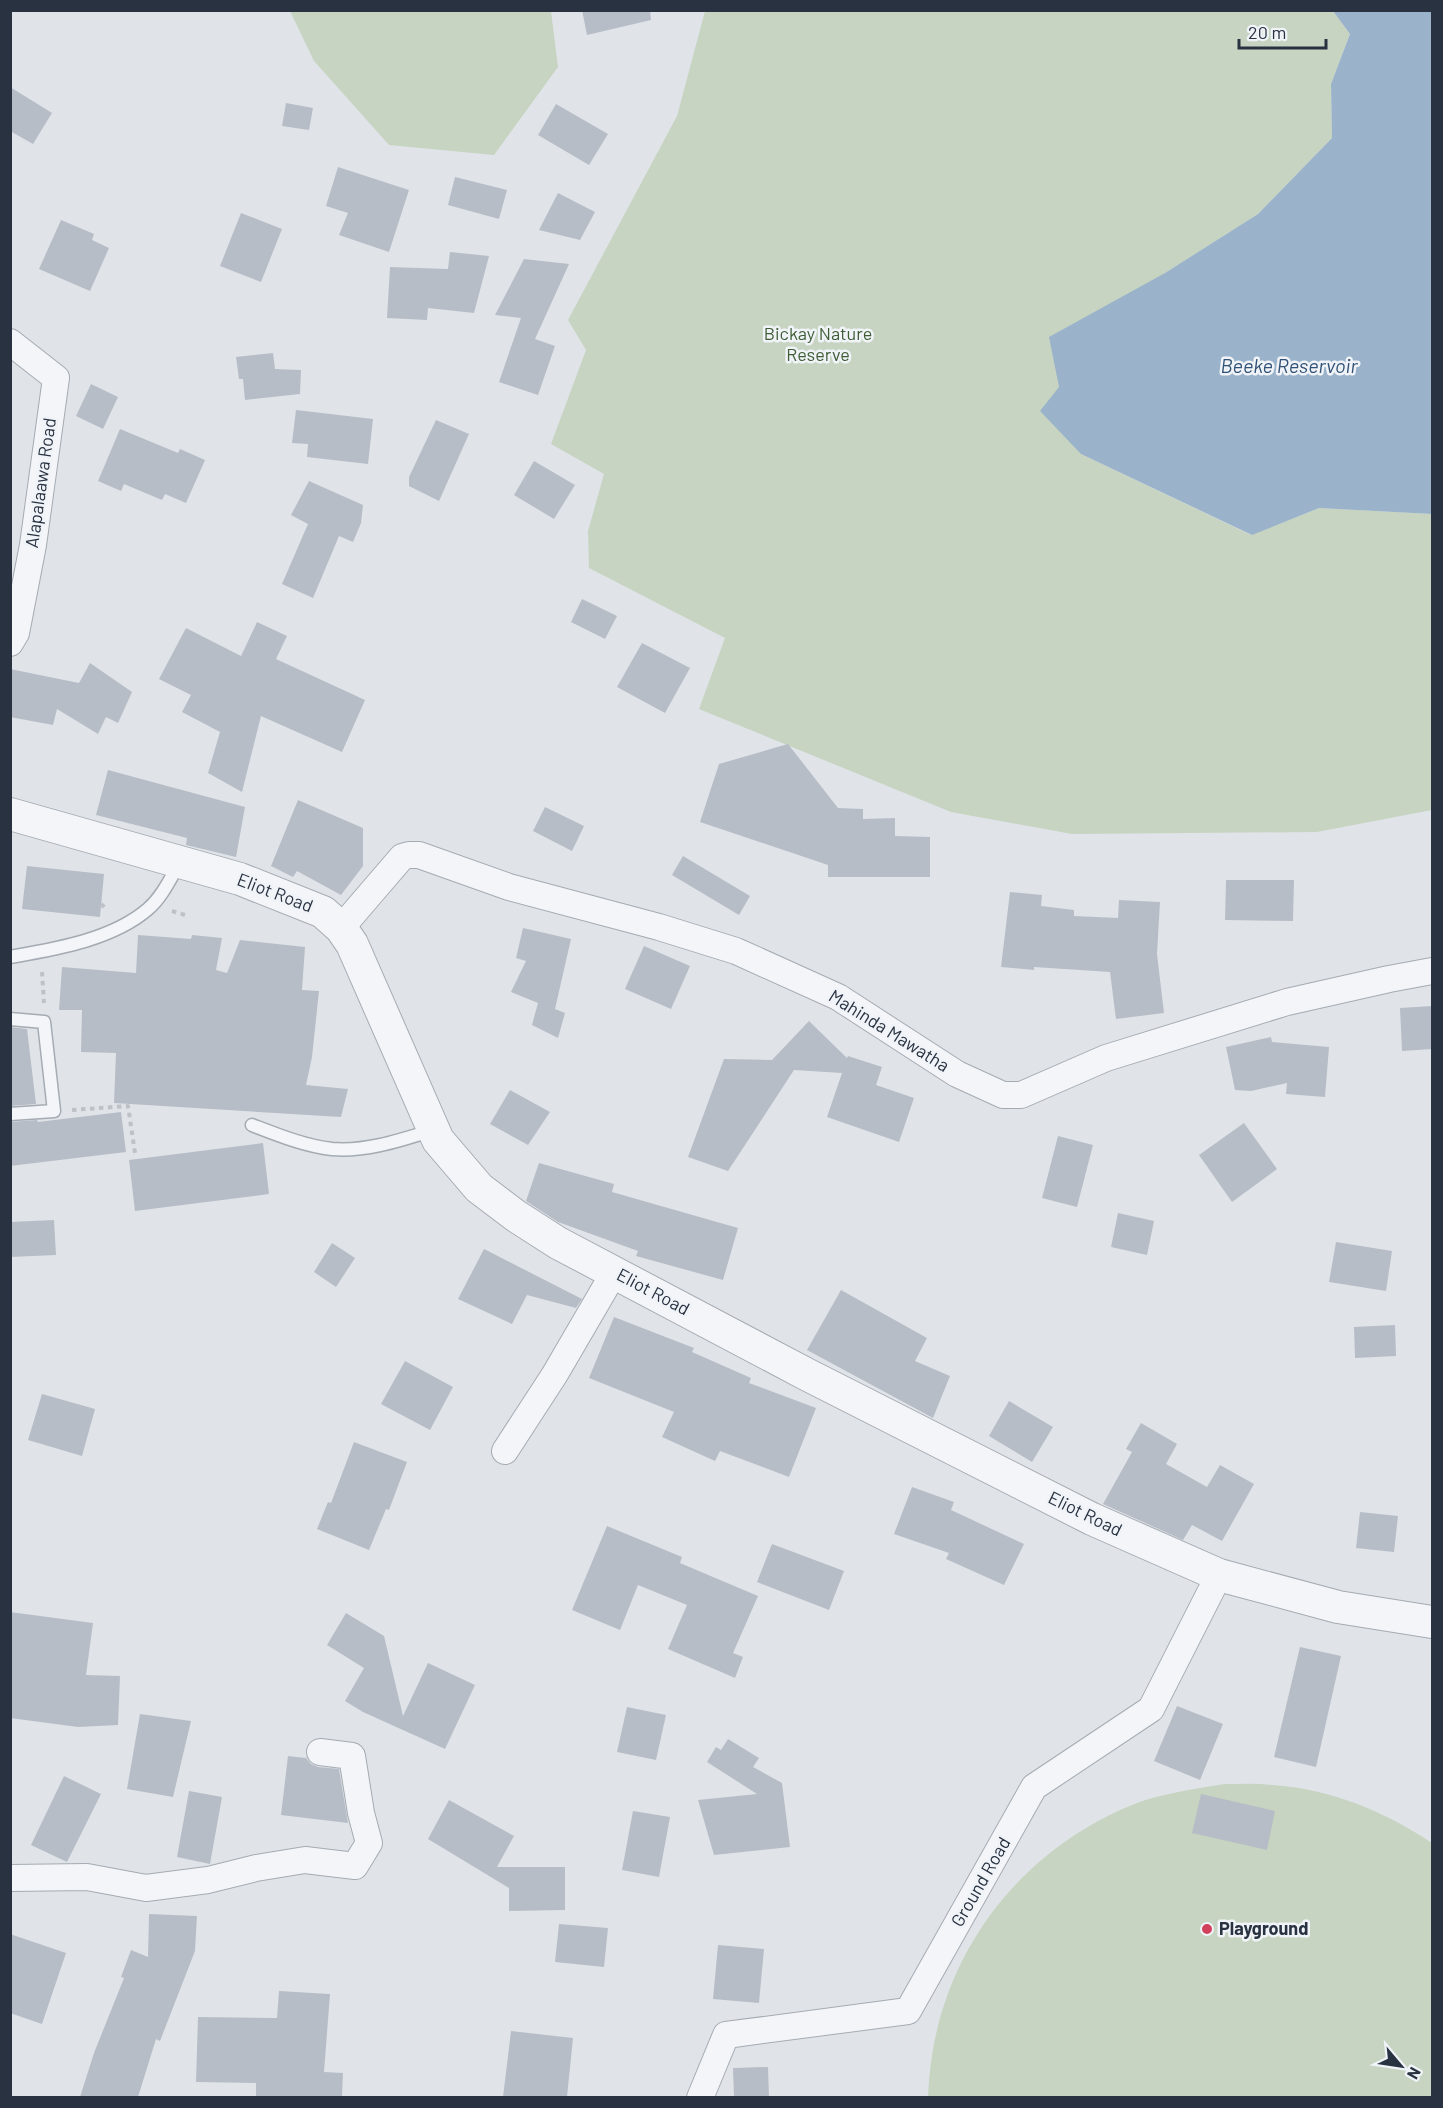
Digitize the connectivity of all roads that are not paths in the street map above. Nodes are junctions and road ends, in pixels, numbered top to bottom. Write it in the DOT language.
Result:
graph roads {
  1 [pos="10,342"];
  2 [pos="10,643"];
  3 [pos="10,814"];
  4 [pos="179,862"];
  5 [pos="341,928"];
  6 [pos="10,957"];
  7 [pos="1432,971"];
  8 [pos="10,1019"];
  9 [pos="10,1114"];
  10 [pos="252,1125"];
  11 [pos="432,1130"];
  12 [pos="615,1271"];
  13 [pos="504,1451"];
  14 [pos="1219,1575"];
  15 [pos="1432,1622"];
  16 [pos="320,1752"];
  17 [pos="10,1878"];
  18 [pos="700,2097"];
  1 -- 2 [label="street, Alapalaawa Road"];
  3 -- 4 [label="street, Eliot Road"];
  4 -- 5 [label="street, Eliot Road"];
  4 -- 6 [label="lane"];
  5 -- 7 [label="street, Mahinda Mawatha"];
  5 -- 11 [label="street, Eliot Road"];
  8 -- 9 [label="lane"];
  10 -- 11 [label="lane"];
  11 -- 12 [label="street, Eliot Road"];
  12 -- 13 [label="street"];
  12 -- 14 [label="street, Eliot Road"];
  14 -- 15 [label="street, Eliot Road"];
  14 -- 18 [label="street, Ground Road"];
  16 -- 17 [label="street"];
}
